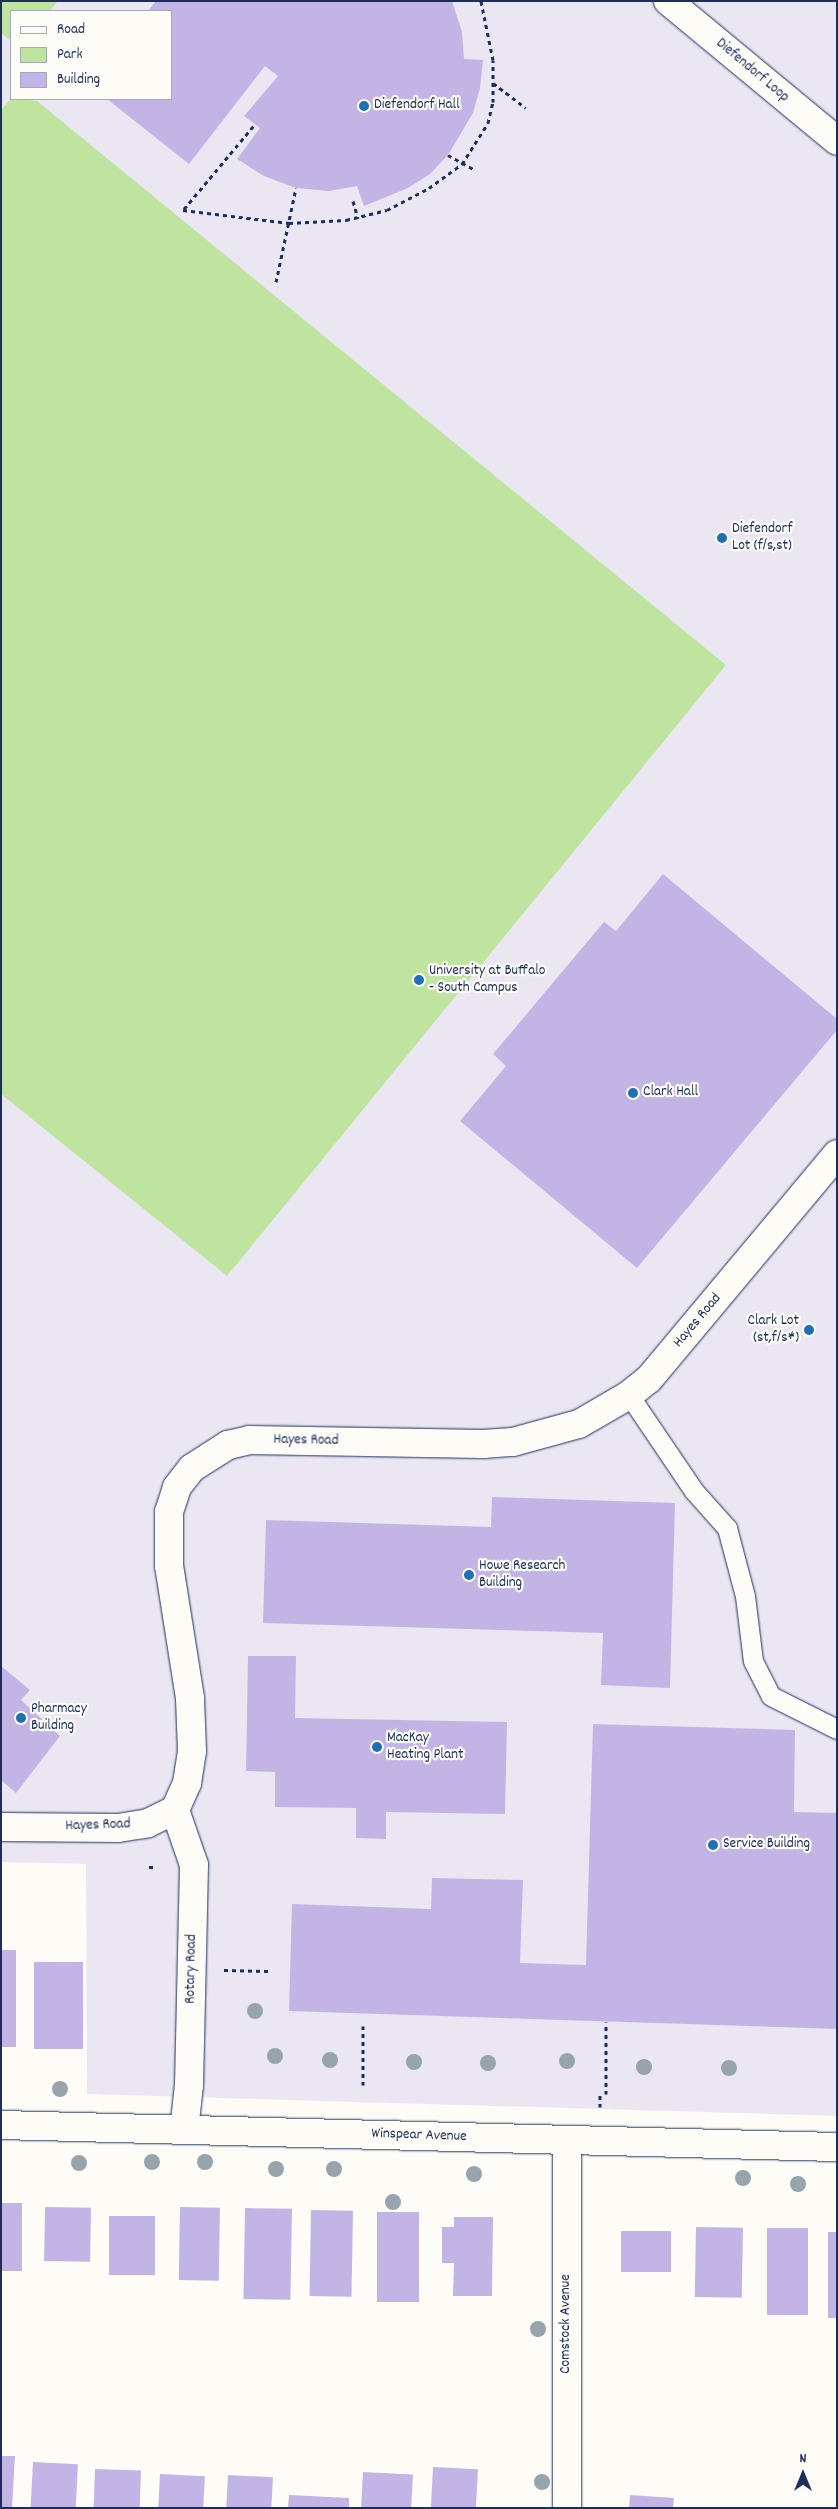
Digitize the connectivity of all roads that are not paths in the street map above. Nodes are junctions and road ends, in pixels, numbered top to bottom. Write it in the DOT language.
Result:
graph roads {
  1 [pos="668,1"];
  2 [pos="837,141"];
  3 [pos="837,1154"];
  4 [pos="629,1396"];
  5 [pos="837,1729"];
  6 [pos="175,1810"];
  7 [pos="1,1827"];
  8 [pos="1,2125"];
  9 [pos="184,2130"];
  10 [pos="568,2140"];
  11 [pos="837,2148"];
  12 [pos="567,2508"];
  1 -- 2 [label="street, Diefendorf Loop"];
  3 -- 4 [label="street, Hayes Road"];
  4 -- 5 [label="lane"];
  4 -- 6 [label="street, Hayes Road"];
  6 -- 7 [label="street, Hayes Road"];
  6 -- 9 [label="street, Rotary Road"];
  8 -- 9 [label="street, Winspear Avenue"];
  9 -- 10 [label="street, Winspear Avenue"];
  10 -- 11 [label="street, Winspear Avenue"];
  10 -- 12 [label="street, Comstock Avenue"];
}
